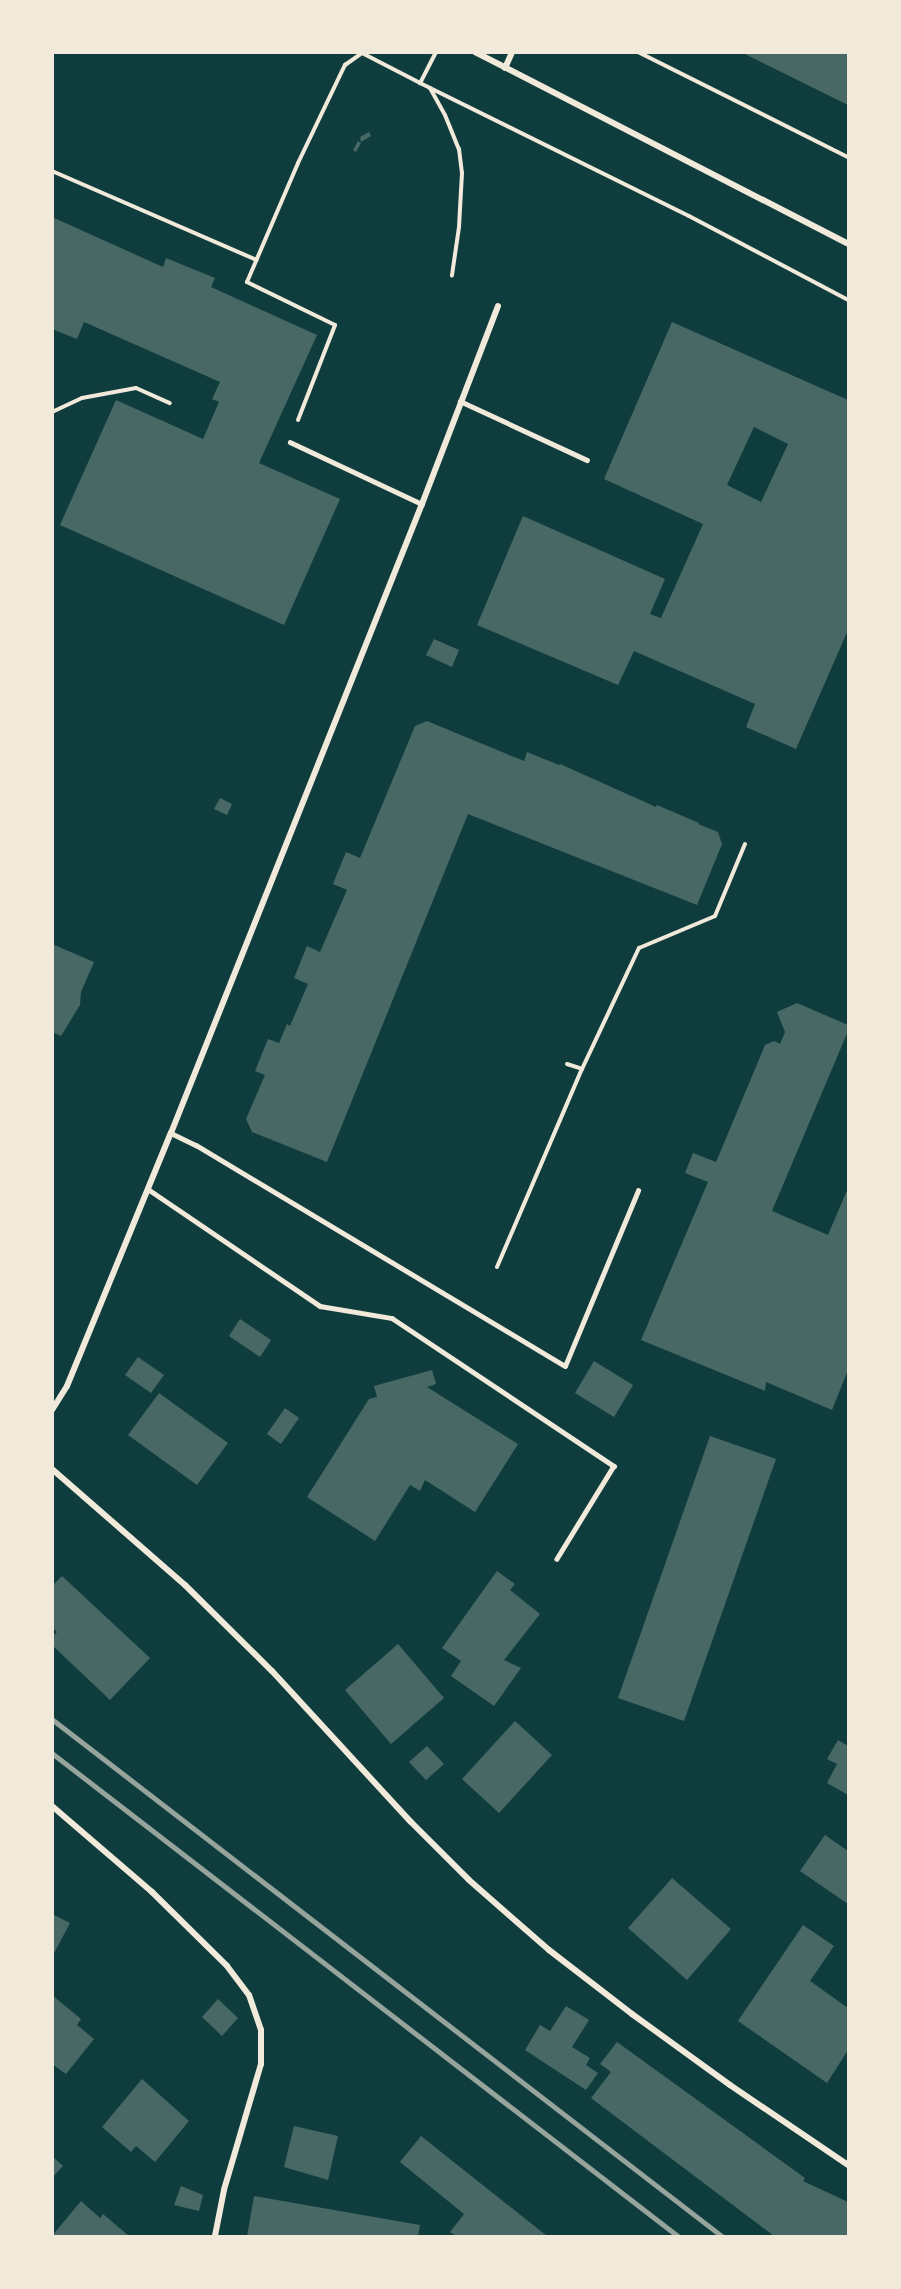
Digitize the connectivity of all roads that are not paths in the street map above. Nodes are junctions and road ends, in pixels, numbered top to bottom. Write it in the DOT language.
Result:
graph roads {
  1 [pos="475,52"];
  2 [pos="512,52"];
  3 [pos="504,68"];
  4 [pos="849,244"];
  5 [pos="498,306"];
  6 [pos="460,401"];
  7 [pos="290,442"];
  8 [pos="587,460"];
  9 [pos="422,504"];
  10 [pos="171,1133"];
  11 [pos="148,1189"];
  12 [pos="638,1191"];
  13 [pos="52,1410"];
  14 [pos="52,1469"];
  15 [pos="557,1559"];
  16 [pos="52,1806"];
  17 [pos="849,2165"];
  18 [pos="215,2236"];
  1 -- 3 [label="street"];
  2 -- 3 [label="street"];
  3 -- 4 [label="street"];
  5 -- 6 [label="street"];
  6 -- 8 [label="lane"];
  6 -- 9 [label="street"];
  7 -- 9 [label="lane"];
  9 -- 10 [label="street"];
  10 -- 11 [label="street"];
  10 -- 12 [label="lane"];
  11 -- 13 [label="street"];
  11 -- 15 [label="lane"];
  14 -- 17 [label="street"];
  16 -- 18 [label="street"];
}
